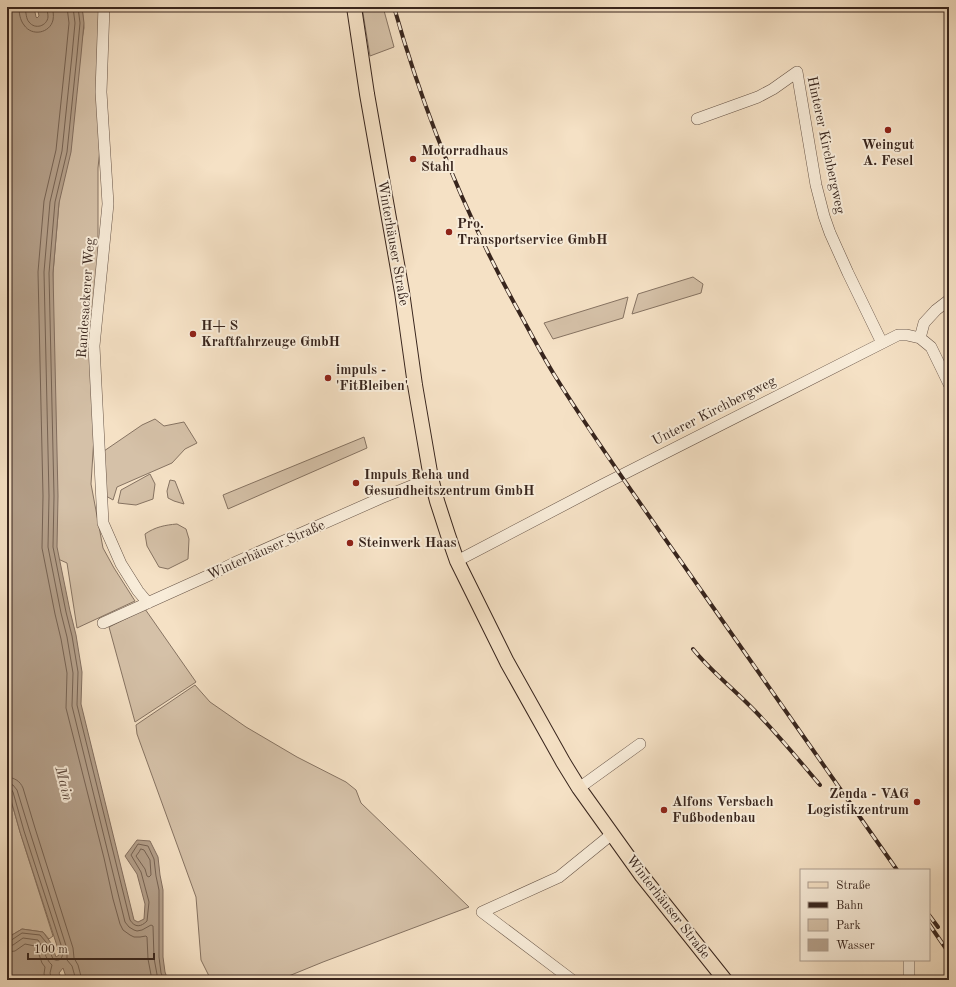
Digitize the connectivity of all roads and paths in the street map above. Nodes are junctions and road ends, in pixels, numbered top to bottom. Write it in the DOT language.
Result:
graph roads {
  1 [pos="104,7"];
  2 [pos="354,7"];
  3 [pos="697,118"];
  4 [pos="949,300"];
  5 [pos="920,338"];
  6 [pos="882,343"];
  7 [pos="949,384"];
  8 [pos="431,478"];
  9 [pos="457,561"];
  10 [pos="148,603"];
  11 [pos="103,623"];
  12 [pos="640,744"];
  13 [pos="578,788"];
  14 [pos="612,834"];
  15 [pos="909,961"];
  16 [pos="572,980"];
  17 [pos="725,980"];
  18 [pos="909,980"];
  1 -- 10 [label="street, Randesackerer Weg"];
  2 -- 8 [label="main road, Winterhäuser Straße"];
  3 -- 6 [label="street, Hinterer Kirchbergweg"];
  4 -- 5 [label="street"];
  5 -- 6 [label="street, Unterer Kirchbergweg"];
  5 -- 7 [label="street"];
  6 -- 9 [label="street, Unterer Kirchbergweg"];
  8 -- 9 [label="main road, Winterhäuser Straße"];
  8 -- 10 [label="street, Winterhäuser Straße"];
  9 -- 13 [label="main road, Winterhäuser Straße"];
  10 -- 11 [label="street, Winterhäuser Straße"];
  12 -- 13 [label="street"];
  13 -- 14 [label="main road, Winterhäuser Straße"];
  14 -- 16 [label="street"];
  14 -- 17 [label="main road, Winterhäuser Straße"];
  15 -- 18 [label="street"];
}
